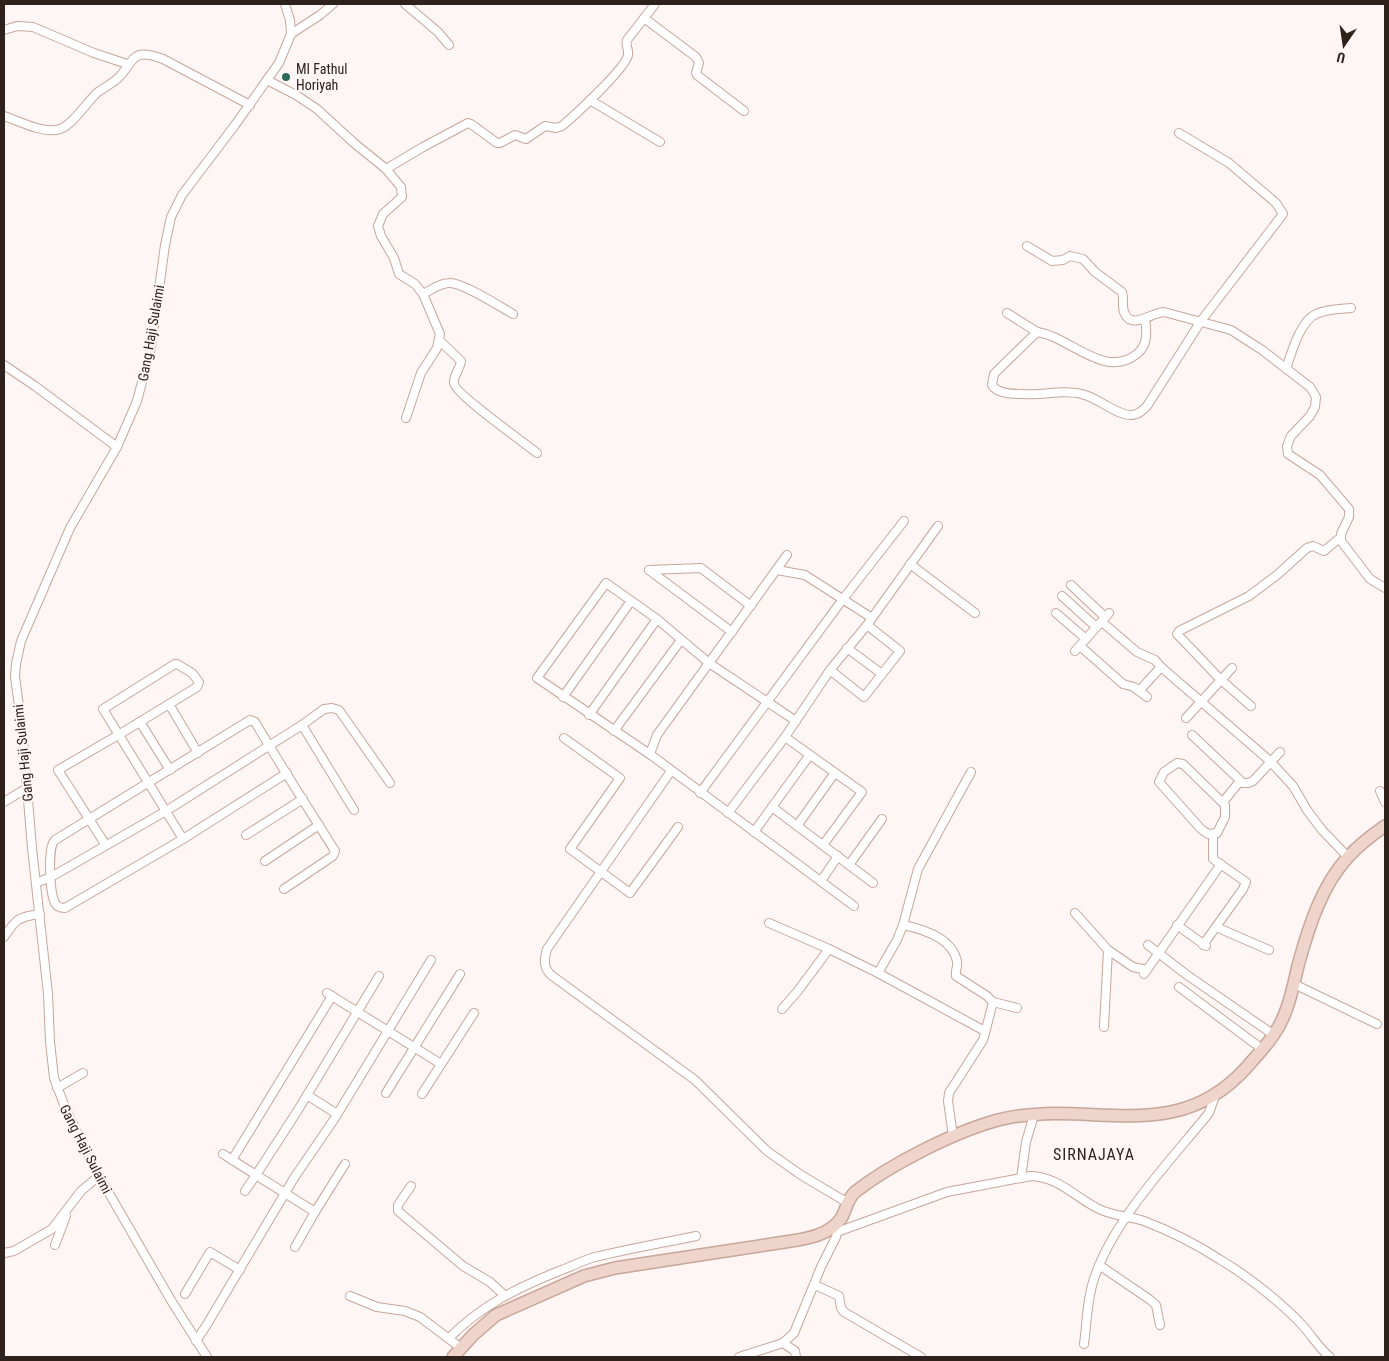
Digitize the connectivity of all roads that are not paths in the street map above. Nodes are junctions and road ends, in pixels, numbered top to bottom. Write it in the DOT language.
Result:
graph roads {
  1 [pos="285,4"];
  2 [pos="333,4"];
  3 [pos="405,4"];
  4 [pos="655,4"];
  5 [pos="644,18"];
  6 [pos="4,30"];
  7 [pos="291,34"];
  8 [pos="449,45"];
  9 [pos="127,64"];
  10 [pos="267,80"];
  11 [pos="590,100"];
  12 [pos="250,105"];
  13 [pos="744,111"];
  14 [pos="4,116"];
  15 [pos="1179,133"];
  16 [pos="660,142"];
  17 [pos="386,168"];
  18 [pos="1027,246"];
  19 [pos="423,294"];
  20 [pos="1351,308"];
  21 [pos="1007,313"];
  22 [pos="513,314"];
  23 [pos="1145,319"];
  24 [pos="1201,321"];
  25 [pos="1037,332"];
  26 [pos="440,340"];
  27 [pos="4,365"];
  28 [pos="1286,369"];
  29 [pos="406,418"];
  30 [pos="117,447"];
  31 [pos="537,453"];
  32 [pos="904,521"];
  33 [pos="938,526"];
  34 [pos="1341,537"];
  35 [pos="787,556"];
  36 [pos="910,564"];
  37 [pos="777,570"];
  38 [pos="1071,585"];
  39 [pos="1385,588"];
  40 [pos="1062,596"];
  41 [pos="843,599"];
  42 [pos="631,601"];
  43 [pos="751,606"];
  44 [pos="974,613"];
  45 [pos="1056,613"];
  46 [pos="657,619"];
  47 [pos="1103,620"];
  48 [pos="869,621"];
  49 [pos="732,632"];
  50 [pos="682,640"];
  51 [pos="1080,646"];
  52 [pos="847,648"];
  53 [pos="709,663"];
  54 [pos="1161,667"];
  55 [pos="1232,668"];
  56 [pos="830,670"];
  57 [pos="882,674"];
  58 [pos="1221,680"];
  59 [pos="1139,691"];
  60 [pos="563,697"];
  61 [pos="1147,697"];
  62 [pos="1201,701"];
  63 [pos="768,703"];
  64 [pos="169,704"];
  65 [pos="1251,706"];
  66 [pos="590,715"];
  67 [pos="1186,718"];
  68 [pos="796,721"];
  69 [pos="140,722"];
  70 [pos="302,725"];
  71 [pos="614,731"];
  72 [pos="120,734"];
  73 [pos="1192,735"];
  74 [pos="785,737"];
  75 [pos="564,738"];
  76 [pos="269,745"];
  77 [pos="1280,752"];
  78 [pos="198,753"];
  79 [pos="651,756"];
  80 [pos="809,756"];
  81 [pos="1270,761"];
  82 [pos="170,770"];
  83 [pos="671,771"];
  84 [pos="971,772"];
  85 [pos="287,773"];
  86 [pos="834,774"];
  87 [pos="1240,781"];
  88 [pos="149,782"];
  89 [pos="390,783"];
  90 [pos="27,788"];
  91 [pos="1380,791"];
  92 [pos="700,792"];
  93 [pos="303,799"];
  94 [pos="4,802"];
  95 [pos="1223,802"];
  96 [pos="1385,802"];
  97 [pos="772,807"];
  98 [pos="354,810"];
  99 [pos="166,811"];
  100 [pos="728,813"];
  101 [pos="89,819"];
  102 [pos="882,819"];
  103 [pos="319,825"];
  104 [pos="797,826"];
  105 [pos="1385,826"];
  106 [pos="678,827"];
  107 [pos="754,832"];
  108 [pos="246,835"];
  109 [pos="1213,835"];
  110 [pos="183,839"];
  111 [pos="105,844"];
  112 [pos="823,845"];
  113 [pos="838,856"];
  114 [pos="1348,857"];
  115 [pos="265,860"];
  116 [pos="1221,864"];
  117 [pos="849,865"];
  118 [pos="600,871"];
  119 [pos="51,877"];
  120 [pos="821,881"];
  121 [pos="36,883"];
  122 [pos="873,883"];
  123 [pos="284,888"];
  124 [pos="854,906"];
  125 [pos="1075,913"];
  126 [pos="40,914"];
  127 [pos="769,923"];
  128 [pos="903,925"];
  129 [pos="1178,925"];
  130 [pos="1216,927"];
  131 [pos="4,938"];
  132 [pos="1148,945"];
  133 [pos="829,948"];
  134 [pos="1108,950"];
  135 [pos="1269,950"];
  136 [pos="1158,953"];
  137 [pos="431,960"];
  138 [pos="878,972"];
  139 [pos="460,974"];
  140 [pos="1187,975"];
  141 [pos="379,976"];
  142 [pos="1294,984"];
  143 [pos="994,1002"];
  144 [pos="1017,1008"];
  145 [pos="782,1009"];
  146 [pos="357,1012"];
  147 [pos="474,1013"];
  148 [pos="1377,1024"];
  149 [pos="1104,1028"];
  150 [pos="388,1031"];
  151 [pos="985,1033"];
  152 [pos="1274,1035"];
  153 [pos="414,1047"];
  154 [pos="1262,1049"];
  155 [pos="441,1064"];
  156 [pos="82,1073"];
  157 [pos="57,1088"];
  158 [pos="386,1093"];
  159 [pos="1216,1093"];
  160 [pos="422,1094"];
  161 [pos="307,1095"];
  162 [pos="337,1114"];
  163 [pos="1034,1115"];
  164 [pos="953,1136"];
  165 [pos="222,1154"];
  166 [pos="232,1160"];
  167 [pos="345,1164"];
  168 [pos="256,1175"];
  169 [pos="98,1176"];
  170 [pos="1021,1178"];
  171 [pos="411,1186"];
  172 [pos="245,1192"];
  173 [pos="286,1193"];
  174 [pos="848,1203"];
  175 [pos="68,1209"];
  176 [pos="315,1212"];
  177 [pos="1126,1217"];
  178 [pos="838,1227"];
  179 [pos="696,1236"];
  180 [pos="55,1246"];
  181 [pos="295,1247"];
  182 [pos="4,1254"];
  183 [pos="637,1257"];
  184 [pos="1099,1266"];
  185 [pos="240,1270"];
  186 [pos="815,1285"];
  187 [pos="536,1288"];
  188 [pos="185,1294"];
  189 [pos="504,1295"];
  190 [pos="350,1296"];
  191 [pos="1160,1325"];
  192 [pos="468,1330"];
  193 [pos="196,1341"];
  194 [pos="455,1343"];
  195 [pos="783,1343"];
  196 [pos="1084,1344"];
  197 [pos="207,1357"];
  198 [pos="453,1357"];
  199 [pos="739,1357"];
  200 [pos="796,1357"];
  201 [pos="921,1357"];
  202 [pos="1330,1357"];
  1 -- 7 [label="street"];
  2 -- 7 [label="street"];
  3 -- 8 [label="street"];
  4 -- 5 [label="street"];
  5 -- 11 [label="street"];
  5 -- 13 [label="street"];
  6 -- 9 [label="street"];
  7 -- 10 [label="street, Gang Haji Sulaimi"];
  9 -- 12 [label="street"];
  9 -- 14 [label="street"];
  10 -- 12 [label="street, Gang Haji Sulaimi"];
  10 -- 17 [label="street"];
  11 -- 16 [label="street"];
  11 -- 17 [label="street"];
  12 -- 30 [label="street, Gang Haji Sulaimi"];
  15 -- 24 [label="street"];
  17 -- 19 [label="street"];
  18 -- 23 [label="street"];
  19 -- 22 [label="street"];
  19 -- 26 [label="street"];
  20 -- 28 [label="street"];
  21 -- 25 [label="street"];
  23 -- 24 [label="street"];
  23 -- 25 [label="street"];
  24 -- 25 [label="street"];
  24 -- 28 [label="street"];
  26 -- 29 [label="street"];
  26 -- 31 [label="street"];
  27 -- 30 [label="street"];
  28 -- 34 [label="street"];
  30 -- 90 [label="street, Gang Haji Sulaimi"];
  32 -- 41 [label="street"];
  33 -- 36 [label="street"];
  34 -- 39 [label="street"];
  34 -- 58 [label="street"];
  35 -- 37 [label="street"];
  36 -- 44 [label="street"];
  36 -- 48 [label="street"];
  37 -- 41 [label="street"];
  37 -- 43 [label="street"];
  38 -- 47 [label="street"];
  40 -- 47 [label="street"];
  41 -- 48 [label="street"];
  41 -- 63 [label="street"];
  42 -- 46 [label="street"];
  42 -- 60 [label="street"];
  42 -- 60 [label="street"];
  43 -- 49 [label="street"];
  43 -- 49 [label="street"];
  45 -- 51 [label="street"];
  46 -- 50 [label="street"];
  46 -- 66 [label="street"];
  47 -- 51 [label="street"];
  47 -- 54 [label="street"];
  48 -- 52 [label="street"];
  48 -- 57 [label="street"];
  49 -- 53 [label="street"];
  50 -- 53 [label="street"];
  50 -- 71 [label="street"];
  51 -- 59 [label="street"];
  52 -- 56 [label="street"];
  52 -- 57 [label="street"];
  53 -- 63 [label="street"];
  53 -- 79 [label="street"];
  54 -- 59 [label="street"];
  54 -- 62 [label="street"];
  55 -- 58 [label="street"];
  56 -- 57 [label="street"];
  56 -- 68 [label="street"];
  58 -- 62 [label="street"];
  58 -- 65 [label="street"];
  59 -- 61 [label="street"];
  60 -- 66 [label="street"];
  62 -- 67 [label="street"];
  62 -- 81 [label="street"];
  63 -- 68 [label="street"];
  63 -- 92 [label="street"];
  64 -- 69 [label="street"];
  64 -- 72 [label="street"];
  64 -- 78 [label="street"];
  66 -- 71 [label="street"];
  68 -- 74 [label="street"];
  69 -- 72 [label="street"];
  69 -- 82 [label="street"];
  70 -- 76 [label="street"];
  70 -- 89 [label="street"];
  70 -- 98 [label="street"];
  71 -- 79 [label="street"];
  72 -- 88 [label="street"];
  72 -- 101 [label="street"];
  73 -- 87 [label="street"];
  74 -- 80 [label="street"];
  74 -- 100 [label="street"];
  75 -- 118 [label="street"];
  76 -- 78 [label="street"];
  76 -- 85 [label="street"];
  76 -- 99 [label="street"];
  77 -- 81 [label="street"];
  78 -- 82 [label="street"];
  79 -- 83 [label="street"];
  80 -- 86 [label="street"];
  80 -- 97 [label="street"];
  81 -- 87 [label="street"];
  81 -- 114 [label="street"];
  82 -- 88 [label="street"];
  83 -- 92 [label="street"];
  83 -- 118 [label="street"];
  84 -- 128 [label="street"];
  85 -- 93 [label="street"];
  85 -- 110 [label="street"];
  86 -- 104 [label="street"];
  86 -- 112 [label="street"];
  87 -- 95 [label="street"];
  88 -- 99 [label="street"];
  88 -- 101 [label="street"];
  90 -- 94 [label="street"];
  90 -- 121 [label="street, Gang Haji Sulaimi"];
  91 -- 96 [label="street"];
  92 -- 100 [label="street"];
  93 -- 103 [label="street"];
  93 -- 108 [label="street"];
  95 -- 109 [label="street"];
  95 -- 109 [label="street"];
  97 -- 104 [label="street"];
  97 -- 107 [label="street"];
  99 -- 110 [label="street"];
  99 -- 111 [label="street"];
  100 -- 107 [label="street"];
  101 -- 111 [label="street"];
  101 -- 119 [label="street"];
  102 -- 117 [label="street"];
  103 -- 115 [label="street"];
  103 -- 123 [label="street"];
  104 -- 112 [label="street"];
  105 -- 114 [label="street"];
  106 -- 118 [label="street"];
  107 -- 120 [label="street"];
  109 -- 116 [label="street"];
  110 -- 119 [label="street"];
  111 -- 119 [label="street"];
  112 -- 113 [label="street"];
  113 -- 117 [label="street"];
  113 -- 120 [label="street"];
  114 -- 142 [label="street"];
  116 -- 129 [label="street"];
  116 -- 130 [label="street"];
  117 -- 122 [label="street"];
  118 -- 174 [label="street"];
  119 -- 121 [label="street"];
  120 -- 124 [label="street"];
  121 -- 126 [label="street, Gang Haji Sulaimi"];
  125 -- 134 [label="street"];
  126 -- 131 [label="street"];
  126 -- 157 [label="street, Gang Haji Sulaimi"];
  127 -- 133 [label="street"];
  128 -- 138 [label="street"];
  128 -- 143 [label="street"];
  129 -- 130 [label="street"];
  129 -- 136 [label="street"];
  130 -- 135 [label="street"];
  132 -- 136 [label="street"];
  133 -- 138 [label="street"];
  133 -- 145 [label="street"];
  134 -- 136 [label="street"];
  134 -- 149 [label="street"];
  136 -- 140 [label="street"];
  137 -- 150 [label="street"];
  138 -- 151 [label="street"];
  139 -- 153 [label="street"];
  140 -- 152 [label="street"];
  140 -- 154 [label="street"];
  141 -- 146 [label="street"];
  142 -- 148 [label="street"];
  142 -- 152 [label="street"];
  143 -- 144 [label="street"];
  143 -- 151 [label="street"];
  146 -- 150 [label="street"];
  146 -- 161 [label="street"];
  146 -- 166 [label="street"];
  147 -- 155 [label="street"];
  150 -- 153 [label="street"];
  150 -- 162 [label="street"];
  151 -- 164 [label="street"];
  152 -- 154 [label="street"];
  153 -- 155 [label="street"];
  153 -- 158 [label="street"];
  154 -- 159 [label="street"];
  155 -- 160 [label="street"];
  156 -- 157 [label="street"];
  157 -- 169 [label="street, Gang Haji Sulaimi"];
  159 -- 163 [label="street"];
  159 -- 177 [label="street"];
  161 -- 162 [label="street"];
  161 -- 168 [label="street"];
  162 -- 173 [label="street"];
  163 -- 164 [label="street"];
  163 -- 170 [label="street"];
  164 -- 174 [label="street"];
  165 -- 166 [label="street"];
  166 -- 168 [label="street"];
  167 -- 176 [label="street"];
  168 -- 172 [label="street"];
  168 -- 173 [label="street"];
  169 -- 175 [label="street"];
  169 -- 193 [label="street, Gang Haji Sulaimi"];
  170 -- 177 [label="street"];
  170 -- 178 [label="street"];
  171 -- 189 [label="street"];
  173 -- 176 [label="street"];
  173 -- 185 [label="street"];
  174 -- 178 [label="street"];
  175 -- 180 [label="street"];
  175 -- 182 [label="street"];
  176 -- 181 [label="street"];
  177 -- 184 [label="street"];
  177 -- 202 [label="street"];
  178 -- 183 [label="street"];
  178 -- 186 [label="street"];
  179 -- 183 [label="street"];
  183 -- 187 [label="street"];
  183 -- 187 [label="street"];
  184 -- 191 [label="street"];
  184 -- 196 [label="street"];
  185 -- 188 [label="street"];
  185 -- 193 [label="street"];
  186 -- 195 [label="street"];
  186 -- 201 [label="street"];
  187 -- 189 [label="street"];
  187 -- 192 [label="street"];
  189 -- 192 [label="street"];
  190 -- 194 [label="street"];
  192 -- 194 [label="street"];
  193 -- 197 [label="street, Gang Haji Sulaimi"];
  194 -- 198 [label="street"];
  195 -- 199 [label="street"];
  195 -- 200 [label="street"];
}
